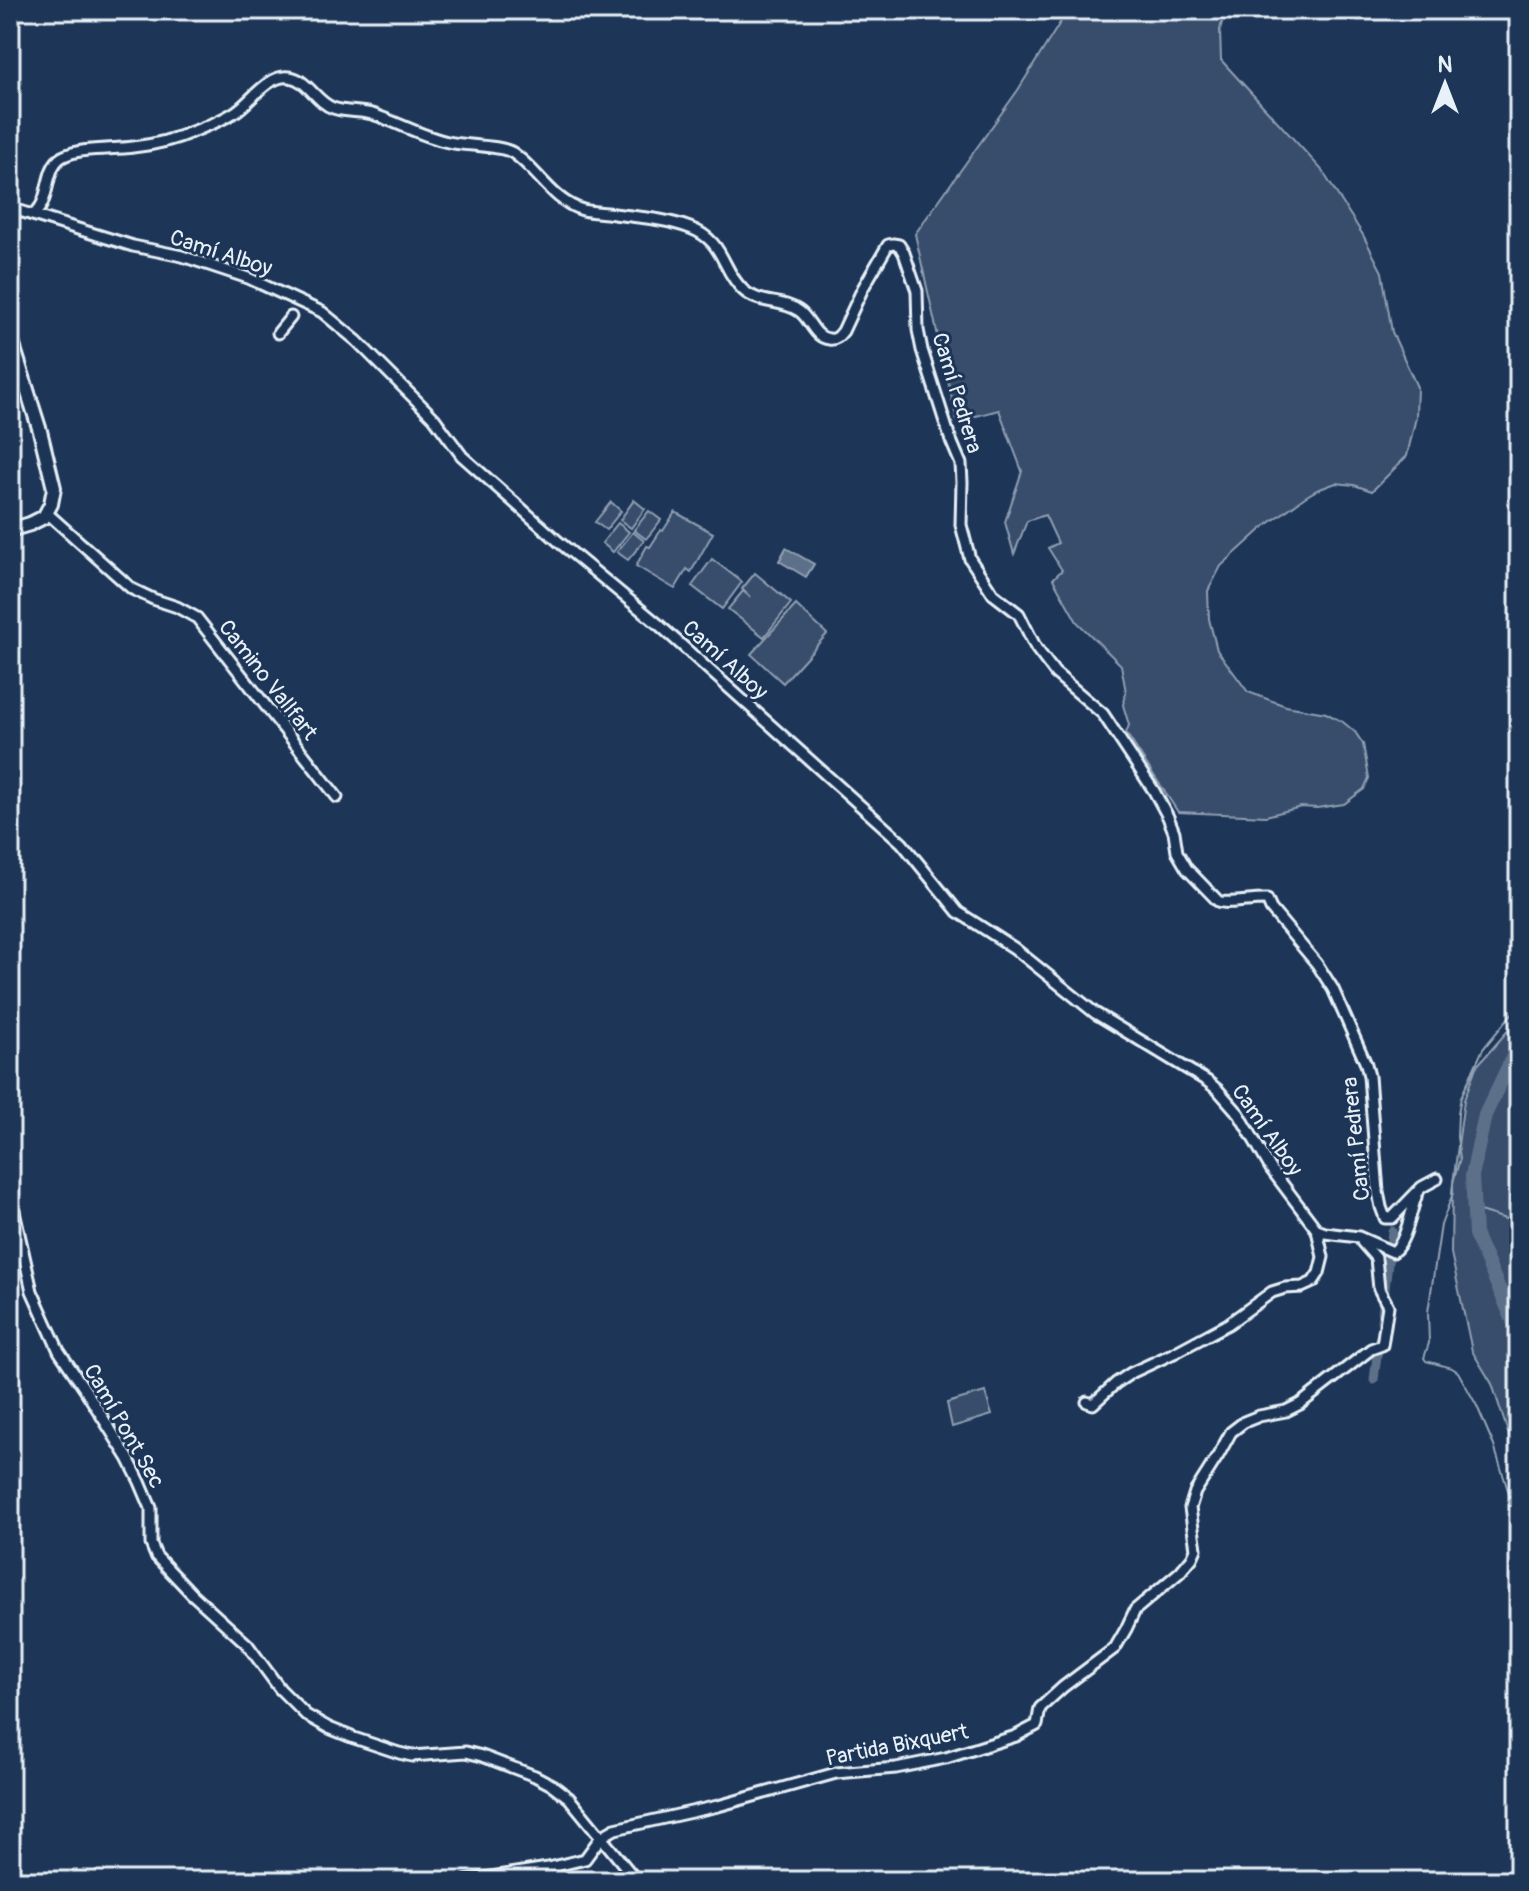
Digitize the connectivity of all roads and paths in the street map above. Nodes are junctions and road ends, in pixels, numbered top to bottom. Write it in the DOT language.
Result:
graph roads {
  1 [pos="10,208"];
  2 [pos="34,215"];
  3 [pos="291,317"];
  4 [pos="278,333"];
  5 [pos="10,336"];
  6 [pos="47,513"];
  7 [pos="10,530"];
  8 [pos="337,797"];
  9 [pos="1437,1179"];
  10 [pos="10,1194"];
  11 [pos="1417,1194"];
  12 [pos="1317,1230"];
  13 [pos="1349,1234"];
  14 [pos="1087,1402"];
  15 [pos="601,1837"];
  16 [pos="465,1881"];
  17 [pos="637,1881"];
  1 -- 2 [label="street, Camí Alboy"];
  2 -- 11 [label="street, Camí Pedrera"];
  2 -- 12 [label="street, Camí Alboy"];
  3 -- 4 [label="street"];
  5 -- 6 [label="main road"];
  6 -- 7 [label="main road"];
  6 -- 8 [label="street, Camino Vallfart"];
  9 -- 11 [label="street"];
  10 -- 15 [label="street, Camí Pont Sec"];
  11 -- 13 [label="street"];
  12 -- 13 [label="street"];
  12 -- 14 [label="street"];
  13 -- 15 [label="street, Partida Bixquert"];
  15 -- 16 [label="street"];
  15 -- 17 [label="street, Camí Pont Sec"];
}
